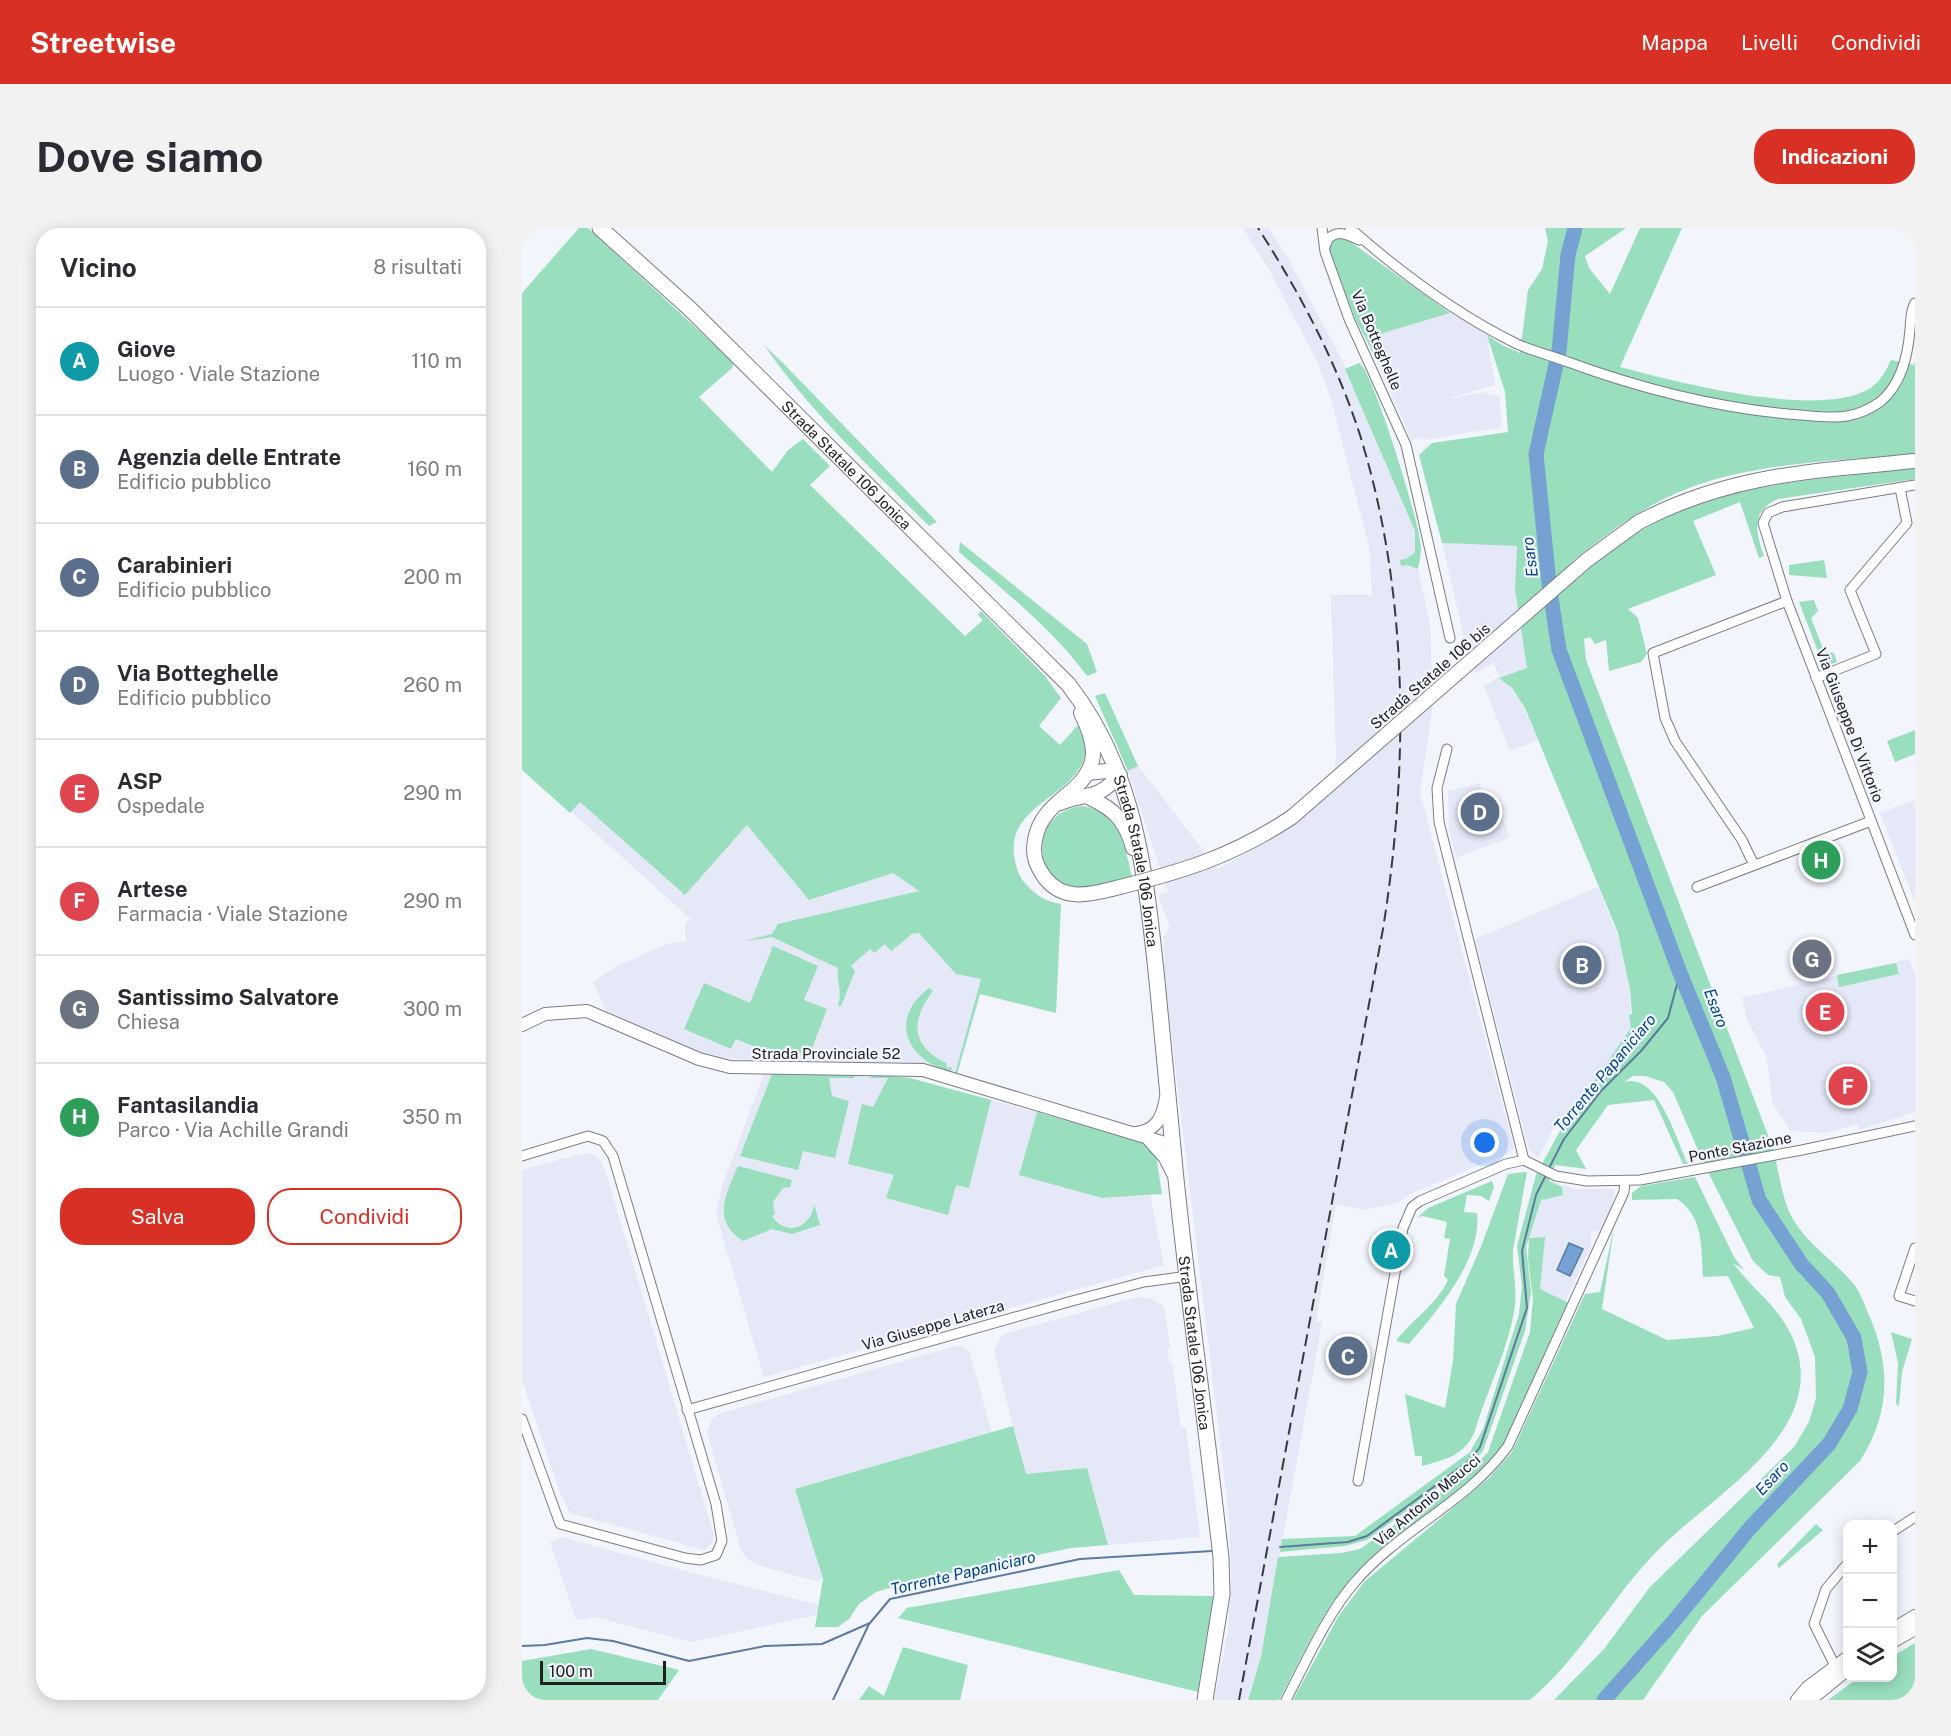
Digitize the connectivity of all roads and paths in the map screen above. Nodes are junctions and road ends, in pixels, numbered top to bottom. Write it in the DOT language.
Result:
graph roads {
  1 [pos="600,228"];
  2 [pos="1316,228"];
  3 [pos="1322,228"];
  4 [pos="1350,228"];
  5 [pos="1373,248"];
  6 [pos="1324,252"];
  7 [pos="1915,303"];
  8 [pos="1913,319"];
  9 [pos="1915,462"];
  10 [pos="1915,485"];
  11 [pos="1900,488"];
  12 [pos="1787,602"];
  13 [pos="1450,638"];
  14 [pos="1046,662"];
  15 [pos="1816,678"];
  16 [pos="1447,749"];
  17 [pos="1087,773"];
  18 [pos="1120,775"];
  19 [pos="1090,798"];
  20 [pos="1051,806"];
  21 [pos="1871,821"];
  22 [pos="1754,865"];
  23 [pos="1697,887"];
  24 [pos="1149,911"];
  25 [pos="1915,935"];
  26 [pos="522,1025"];
  27 [pos="1167,1087"];
  28 [pos="1915,1126"];
  29 [pos="1134,1133"];
  30 [pos="1172,1140"];
  31 [pos="522,1156"];
  32 [pos="1524,1160"];
  33 [pos="1176,1180"];
  34 [pos="1625,1180"];
  35 [pos="1915,1248"];
  36 [pos="1188,1276"];
  37 [pos="1915,1301"];
  38 [pos="687,1410"];
  39 [pos="522,1419"];
  40 [pos="1358,1481"];
  41 [pos="1915,1517"];
  42 [pos="1897,1529"];
  43 [pos="1843,1569"];
  44 [pos="1915,1616"];
  45 [pos="1895,1628"];
  46 [pos="1915,1629"];
  47 [pos="1897,1640"];
  48 [pos="1843,1660"];
  49 [pos="1835,1666"];
  50 [pos="1843,1673"];
  51 [pos="1205,1700"];
  52 [pos="1286,1700"];
  53 [pos="1797,1700"];
  54 [pos="1810,1700"];
  1 -- 14 [label="main road, Strada Statale 106 Jonica"];
  2 -- 6 [label="street"];
  3 -- 6 [label="street, Via Botteghelle"];
  4 -- 5 [label="street"];
  5 -- 6 [label="street"];
  5 -- 8 [label="street"];
  6 -- 13 [label="street, Via Botteghelle"];
  7 -- 8 [label="street"];
  9 -- 20 [label="main road, Strada Statale 106 bis, bridge"];
  10 -- 11 [label="street"];
  11 -- 12 [label="street, Via Giuseppe Di Vittorio"];
  11 -- 15 [label="street"];
  12 -- 15 [label="street, Via Giuseppe Di Vittorio"];
  12 -- 22 [label="street"];
  14 -- 17 [label="main road"];
  14 -- 18 [label="main road, Strada Statale 106 Jonica"];
  15 -- 21 [label="street, Via Giuseppe Di Vittorio"];
  16 -- 32 [label="street"];
  17 -- 18 [label="main road"];
  17 -- 20 [label="main road"];
  18 -- 19 [label="main road"];
  18 -- 24 [label="main road, Strada Statale 106 Jonica"];
  19 -- 20 [label="main road"];
  19 -- 24 [label="main road"];
  21 -- 22 [label="street"];
  21 -- 25 [label="street, Via Giuseppe Di Vittorio"];
  22 -- 23 [label="street"];
  24 -- 27 [label="main road, Strada Statale 106 Jonica"];
  26 -- 29 [label="street, Strada Provinciale 52"];
  27 -- 29 [label="street"];
  27 -- 30 [label="main road, Strada Statale 106 Jonica"];
  28 -- 34 [label="street, Ponte Stazione"];
  29 -- 30 [label="street"];
  29 -- 33 [label="street"];
  30 -- 33 [label="main road, Strada Statale 106 Jonica"];
  31 -- 38 [label="street"];
  32 -- 34 [label="street, Ponte Stazione"];
  32 -- 40 [label="street"];
  33 -- 36 [label="main road, Strada Statale 106 Jonica"];
  34 -- 52 [label="street, Via Antonio Meucci"];
  35 -- 37 [label="street"];
  36 -- 38 [label="street, Via Giuseppe Laterza"];
  36 -- 51 [label="main road, Strada Statale 106 Jonica"];
  38 -- 39 [label="street"];
  41 -- 42 [label="street"];
  43 -- 49 [label="street"];
  44 -- 45 [label="street"];
  46 -- 47 [label="street"];
  48 -- 49 [label="street"];
  49 -- 53 [label="street"];
  50 -- 54 [label="street"];
}
